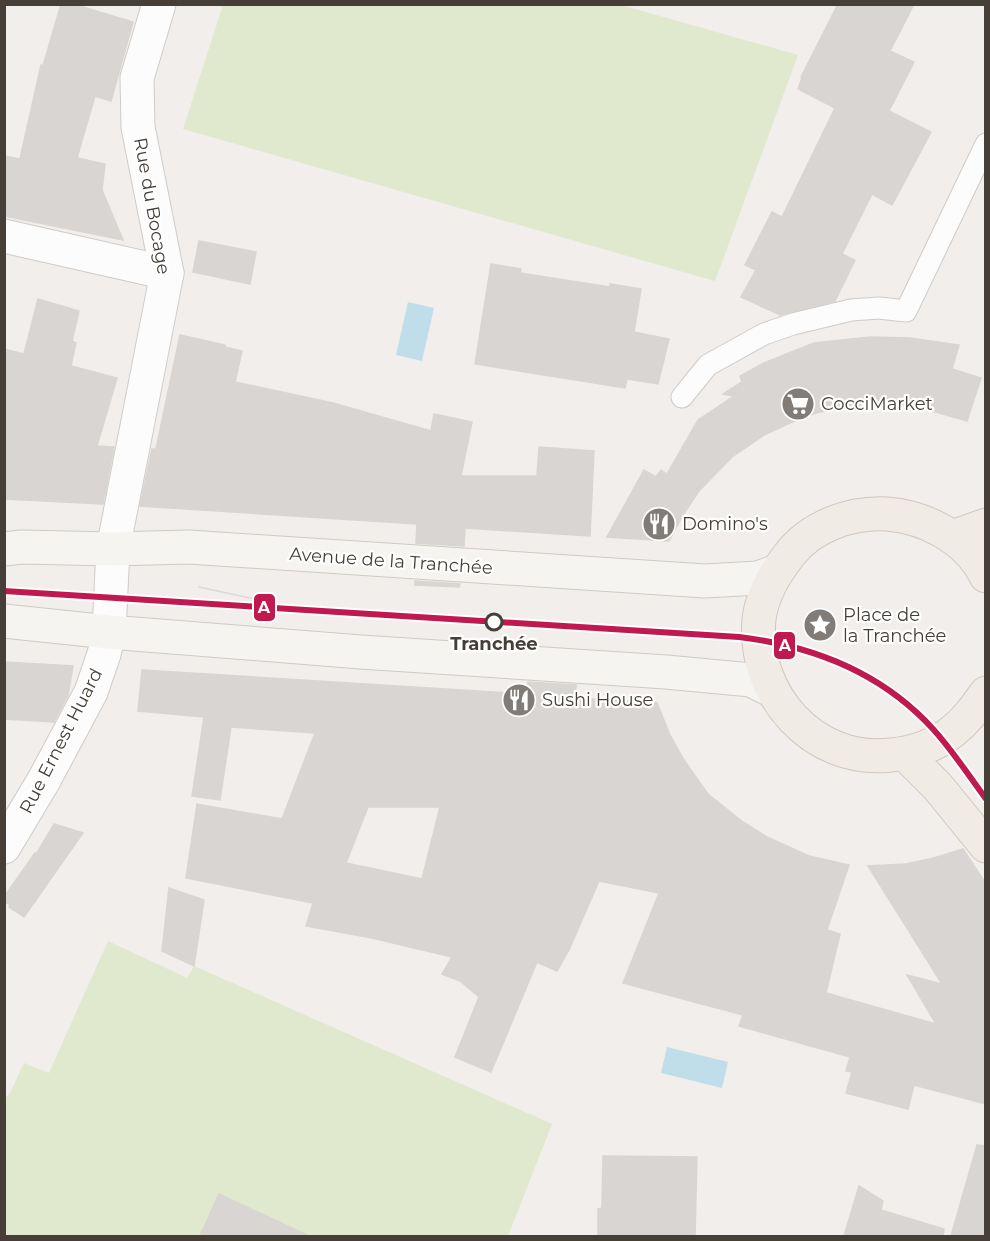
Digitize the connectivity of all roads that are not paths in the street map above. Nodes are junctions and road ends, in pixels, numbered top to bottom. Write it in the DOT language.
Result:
graph roads {
  1 [pos="159,4"];
  2 [pos="986,144"];
  3 [pos="4,236"];
  4 [pos="167,273"];
  5 [pos="682,397"];
  6 [pos="986,525"];
  7 [pos="952,537"];
  8 [pos="4,549"];
  9 [pos="113,549"];
  10 [pos="777,571"];
  11 [pos="986,576"];
  12 [pos="7,623"];
  13 [pos="109,632"];
  14 [pos="771,690"];
  15 [pos="986,693"];
  16 [pos="905,754"];
  17 [pos="986,846"];
  18 [pos="4,847"];
  1 -- 4 [label="street, Rue du Bocage"];
  2 -- 5 [label="lane"];
  3 -- 4 [label="street"];
  4 -- 9 [label="street, Rue du Bocage"];
  6 -- 7 [label="main road"];
  7 -- 10 [label="main road"];
  7 -- 11 [label="main road"];
  8 -- 9 [label="main road, Avenue de la Tranchée"];
  9 -- 10 [label="main road, Avenue de la Tranchée"];
  9 -- 13 [label="street, Rue du Bocage"];
  10 -- 14 [label="main road"];
  12 -- 13 [label="main road"];
  13 -- 14 [label="main road"];
  13 -- 18 [label="street, Rue Ernest Huard"];
  14 -- 16 [label="main road"];
  15 -- 16 [label="main road"];
  16 -- 17 [label="main road"];
}
